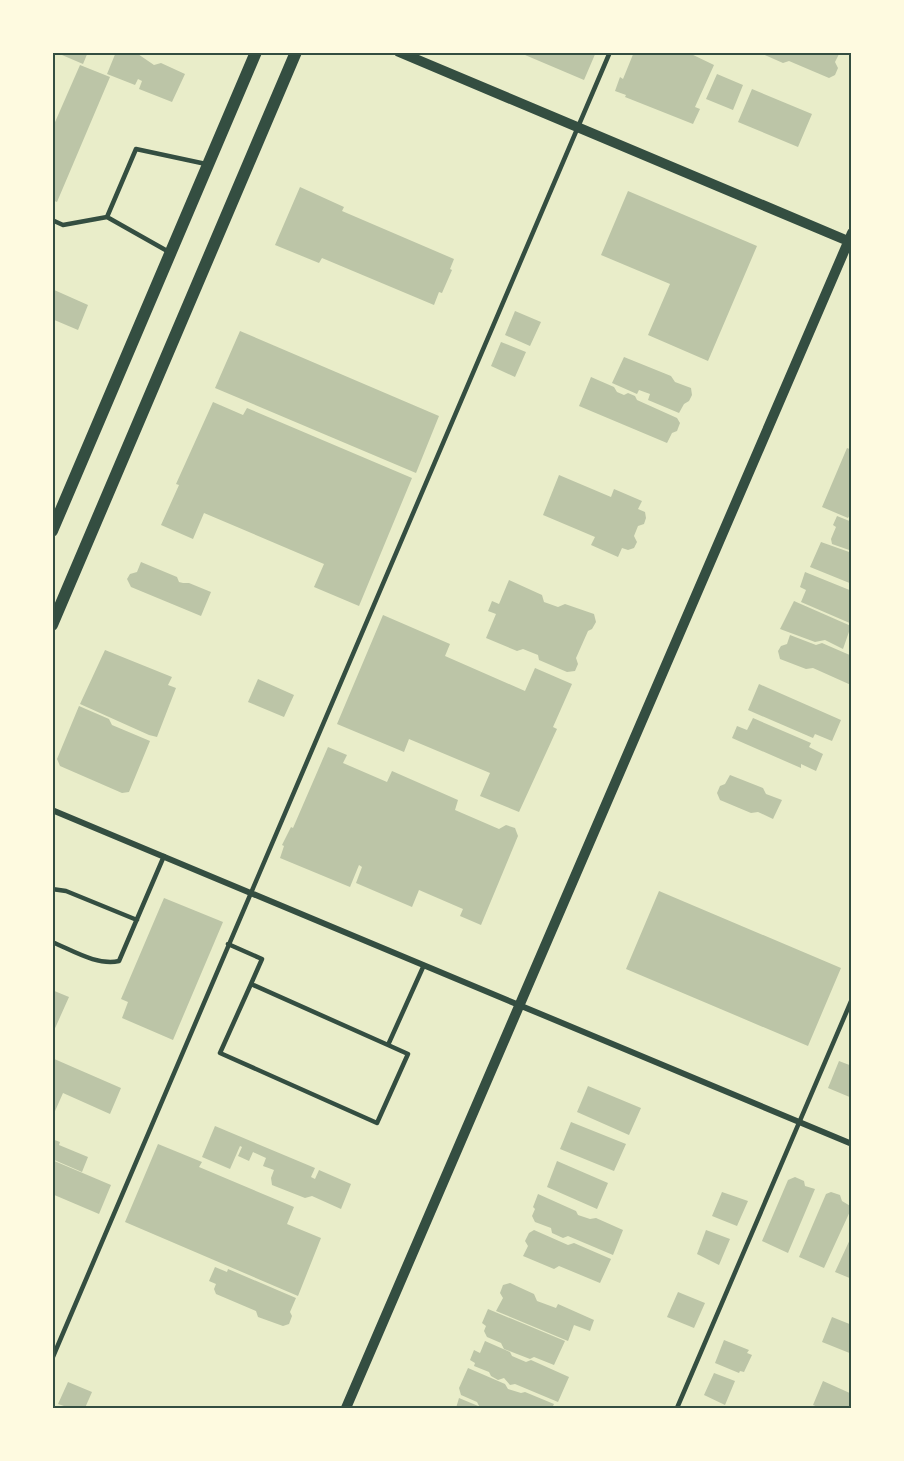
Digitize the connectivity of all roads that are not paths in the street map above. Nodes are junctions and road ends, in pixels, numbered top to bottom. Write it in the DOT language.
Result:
graph roads {
  1 [pos="256,52"];
  2 [pos="296,52"];
  3 [pos="399,52"];
  4 [pos="610,52"];
  5 [pos="577,128"];
  6 [pos="208,165"];
  7 [pos="106,216"];
  8 [pos="52,220"];
  9 [pos="850,239"];
  10 [pos="171,253"];
  11 [pos="52,531"];
  12 [pos="52,626"];
  13 [pos="52,810"];
  14 [pos="164,856"];
  15 [pos="52,889"];
  16 [pos="250,892"];
  17 [pos="137,920"];
  18 [pos="52,942"];
  19 [pos="228,944"];
  20 [pos="424,965"];
  21 [pos="251,984"];
  22 [pos="852,999"];
  23 [pos="520,1005"];
  24 [pos="388,1045"];
  25 [pos="799,1122"];
  26 [pos="852,1144"];
  27 [pos="52,1359"];
  28 [pos="346,1408"];
  29 [pos="677,1408"];
  1 -- 6 [label="main road"];
  2 -- 12 [label="main road"];
  3 -- 5 [label="street"];
  4 -- 5 [label="lane"];
  5 -- 9 [label="street"];
  5 -- 16 [label="lane"];
  6 -- 7 [label="lane"];
  6 -- 10 [label="main road"];
  7 -- 8 [label="lane"];
  7 -- 10 [label="lane"];
  9 -- 23 [label="street"];
  10 -- 11 [label="main road"];
  13 -- 14 [label="street"];
  14 -- 16 [label="street"];
  14 -- 17 [label="lane"];
  15 -- 17 [label="lane"];
  16 -- 19 [label="lane"];
  16 -- 20 [label="street"];
  17 -- 18 [label="lane"];
  19 -- 21 [label="lane"];
  19 -- 27 [label="lane"];
  20 -- 23 [label="street"];
  20 -- 24 [label="lane"];
  21 -- 24 [label="lane"];
  21 -- 24 [label="lane"];
  22 -- 25 [label="lane"];
  23 -- 25 [label="street"];
  23 -- 28 [label="street"];
  25 -- 26 [label="street"];
  25 -- 29 [label="lane"];
}
